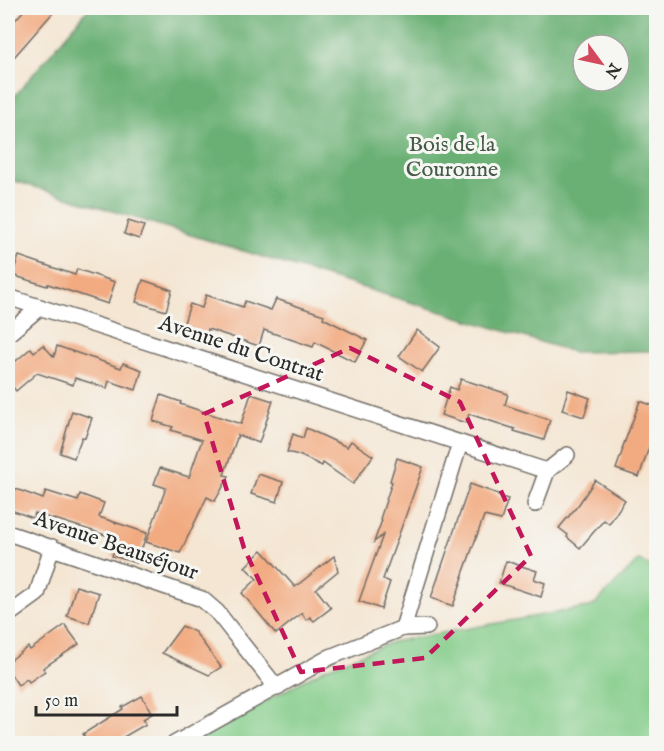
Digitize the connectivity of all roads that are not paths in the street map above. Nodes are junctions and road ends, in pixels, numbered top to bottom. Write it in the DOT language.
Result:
graph roads {
  1 [pos="8,297"];
  2 [pos="40,308"];
  3 [pos="8,334"];
  4 [pos="460,443"];
  5 [pos="567,455"];
  6 [pos="547,471"];
  7 [pos="535,504"];
  8 [pos="8,532"];
  9 [pos="52,547"];
  10 [pos="8,615"];
  11 [pos="427,627"];
  12 [pos="403,628"];
  13 [pos="277,688"];
  14 [pos="174,744"];
  1 -- 2 [label="street, Avenue du Contrat"];
  2 -- 3 [label="street"];
  2 -- 4 [label="street, Avenue du Contrat"];
  4 -- 6 [label="street, Avenue du Contrat"];
  4 -- 12 [label="street"];
  5 -- 6 [label="street"];
  6 -- 7 [label="street"];
  8 -- 9 [label="street, Avenue Beauséjour"];
  9 -- 10 [label="street"];
  9 -- 13 [label="street, Avenue Beauséjour"];
  11 -- 12 [label="street"];
  12 -- 13 [label="street"];
  13 -- 14 [label="street"];
}
